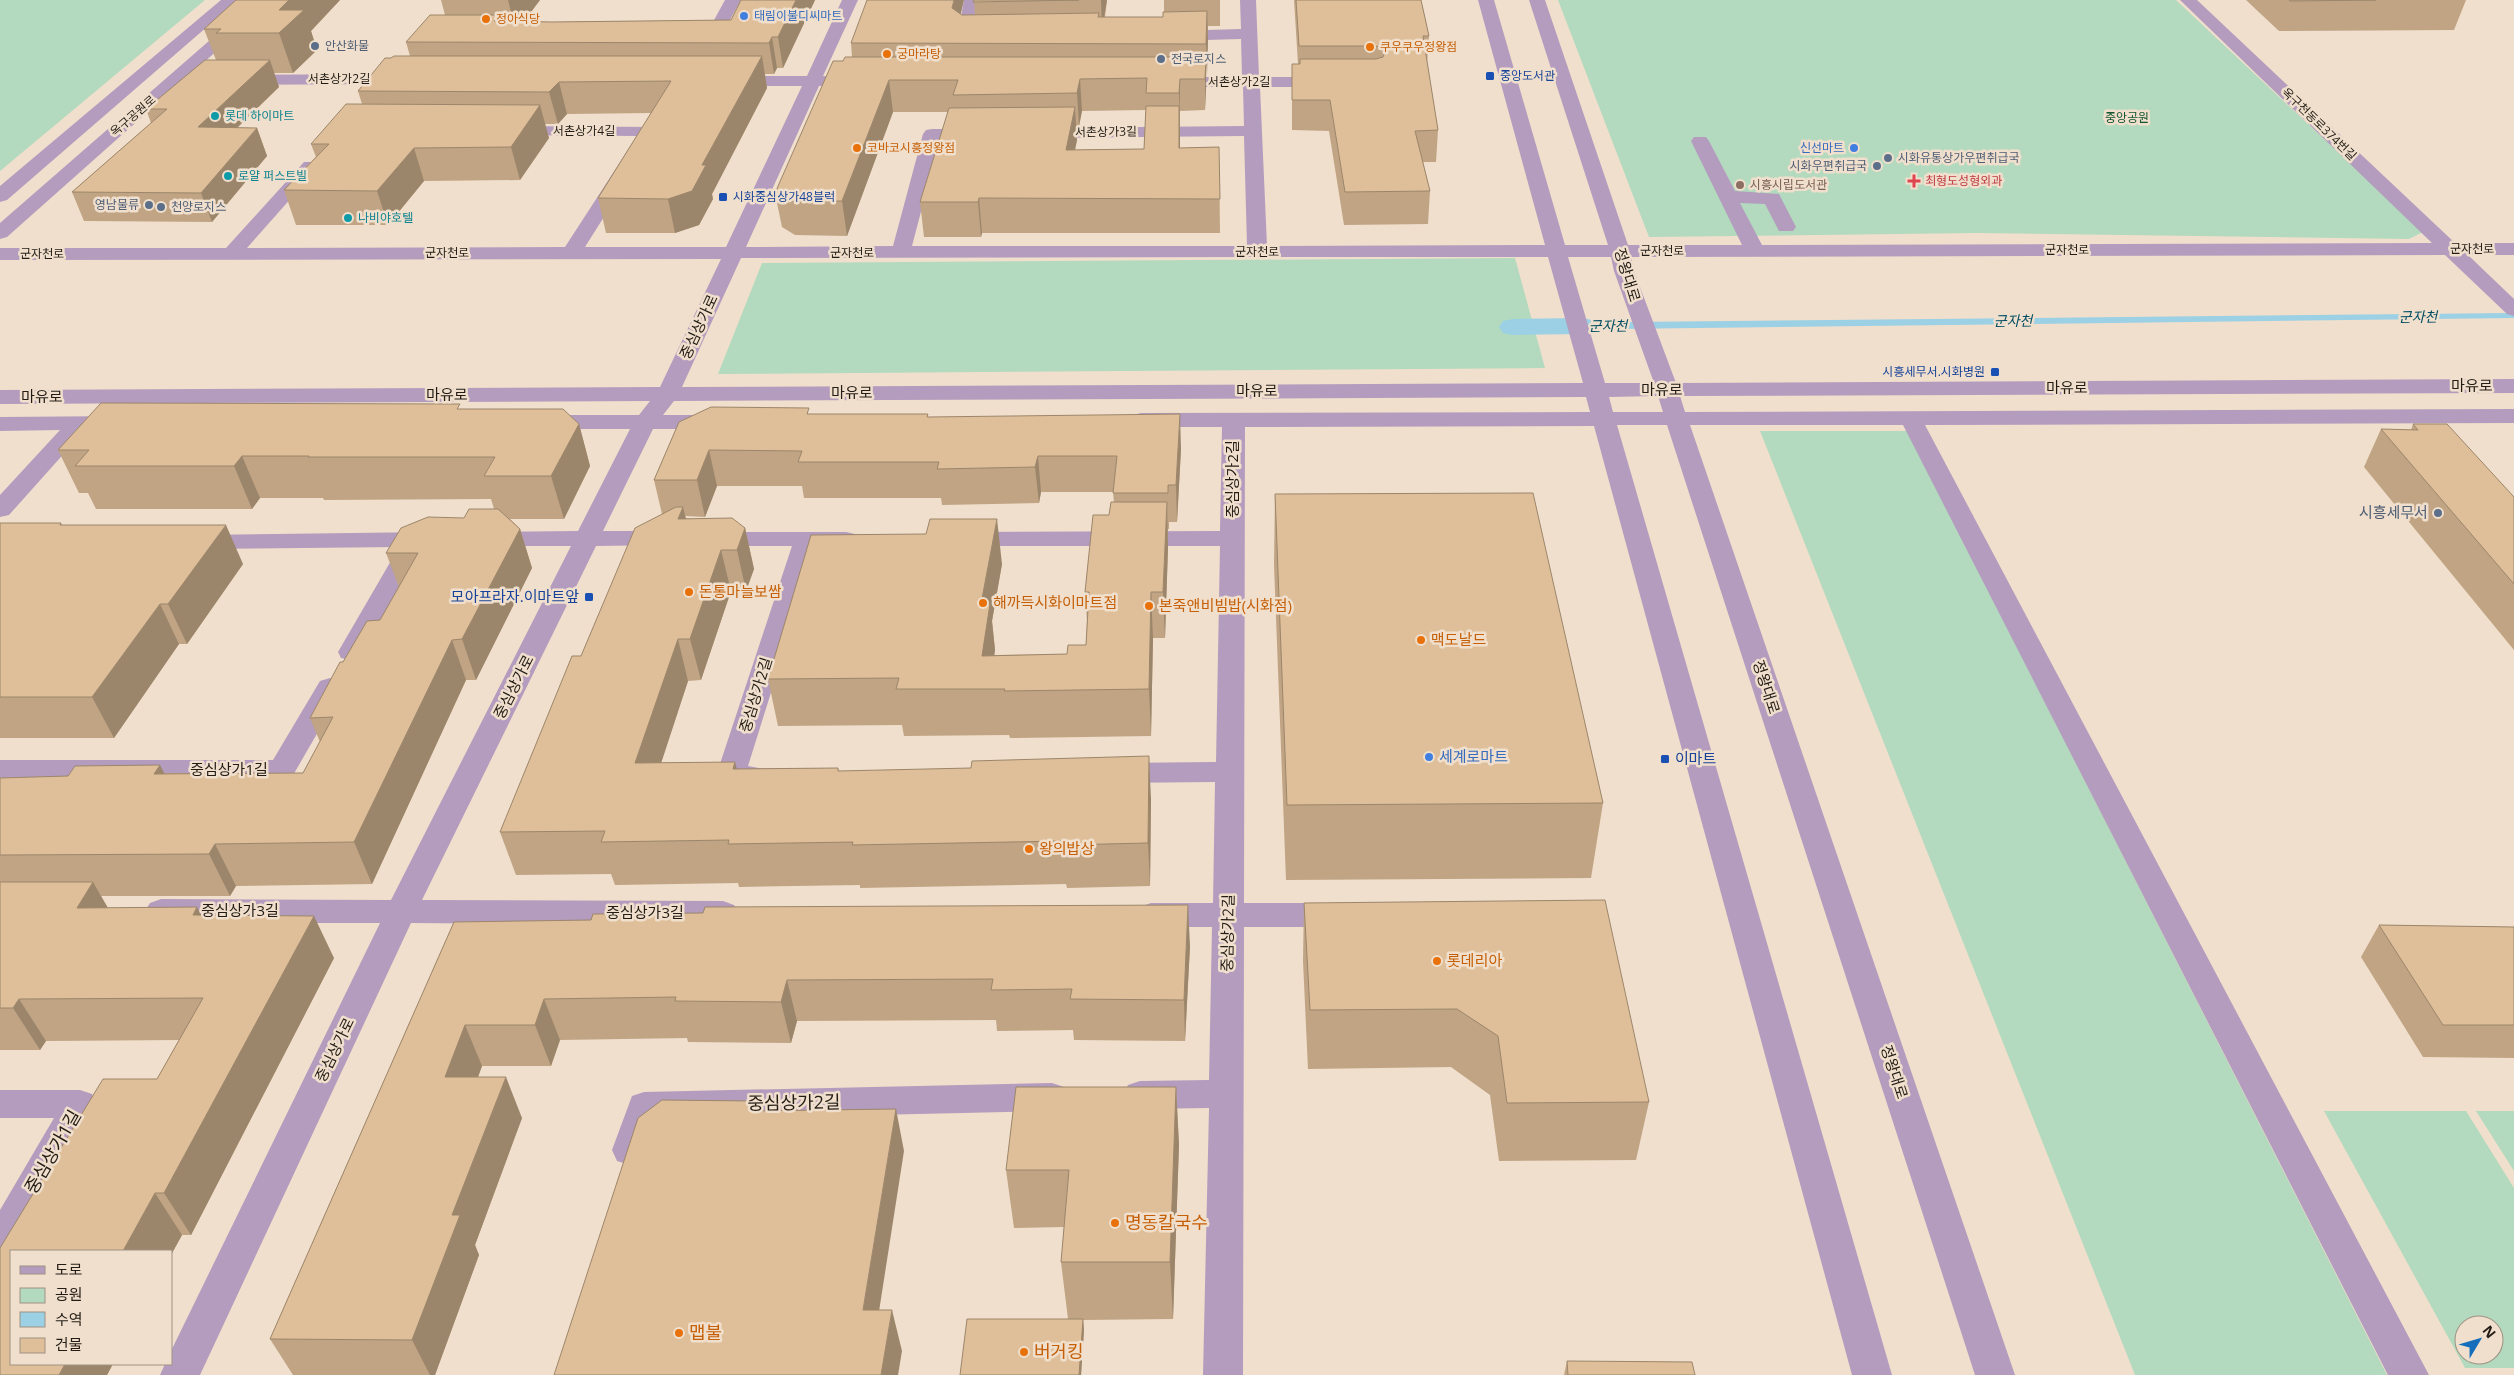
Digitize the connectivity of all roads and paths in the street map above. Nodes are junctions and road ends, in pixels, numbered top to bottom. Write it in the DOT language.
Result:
graph roads {
  1 [pos="230,0"];
  2 [pos="265,0"];
  3 [pos="733,0"];
  4 [pos="850,0"];
  5 [pos="972,0"];
  6 [pos="1248,0"];
  7 [pos="1486,0"];
  8 [pos="1537,0"];
  9 [pos="2188,0"];
  10 [pos="1249,34"];
  11 [pos="1151,36"];
  12 [pos="683,38"];
  13 [pos="995,39"];
  14 [pos="407,59"];
  15 [pos="389,79"];
  16 [pos="419,79"];
  17 [pos="175,80"];
  18 [pos="714,81"];
  19 [pos="812,81"];
  20 [pos="841,81"];
  21 [pos="1153,82"];
  22 [pos="1251,82"];
  23 [pos="1346,82"];
  24 [pos="376,94"];
  25 [pos="496,131"];
  26 [pos="1253,131"];
  27 [pos="999,134"];
  28 [pos="1018,134"];
  29 [pos="1700,141"];
  30 [pos="323,152"];
  31 [pos="0,196"];
  32 [pos="1728,197"];
  33 [pos="1786,227"];
  34 [pos="0,233"];
  35 [pos="2448,249"];
  36 [pos="2514,249"];
  37 [pos="1755,251"];
  38 [pos="901,252"];
  39 [pos="1258,252"];
  40 [pos="571,253"];
  41 [pos="734,253"];
  42 [pos="0,254"];
  43 [pos="231,254"];
  44 [pos="1560,261"];
  45 [pos="1622,261"];
  46 [pos="2514,310"];
  47 [pos="1592,377"];
  48 [pos="2514,386"];
  49 [pos="1667,391"];
  50 [pos="668,394"];
  51 [pos="0,397"];
  52 [pos="2514,416"];
  53 [pos="1910,417"];
  54 [pos="1604,418"];
  55 [pos="1234,419"];
  56 [pos="1124,420"];
  57 [pos="518,422"];
  58 [pos="645,422"];
  59 [pos="735,422"];
  60 [pos="79,423"];
  61 [pos="142,423"];
  62 [pos="0,424"];
  63 [pos="0,510"];
  64 [pos="589,537"];
  65 [pos="1233,538"];
  66 [pos="417,539"];
  67 [pos="866,539"];
  68 [pos="935,539"];
  69 [pos="807,540"];
  70 [pos="175,542"];
  71 [pos="0,770"];
  72 [pos="1230,772"];
  73 [pos="1083,773"];
  74 [pos="779,776"];
  75 [pos="132,911"];
  76 [pos="401,912"];
  77 [pos="754,913"];
  78 [pos="1119,915"];
  79 [pos="1228,915"];
  80 [pos="1373,916"];
  81 [pos="1226,1094"];
  82 [pos="0,1104"];
  83 [pos="621,1180"];
  84 [pos="0,1244"];
  85 [pos="180,1375"];
  86 [pos="1223,1375"];
  87 [pos="1872,1375"];
  88 [pos="1995,1375"];
  89 [pos="2409,1375"];
  1 -- 31 [label="street, 옥구공원로"];
  2 -- 17 [label="street, 옥구공원로"];
  3 -- 12 [label="street"];
  4 -- 19 [label="street, 중심상가로"];
  5 -- 13 [label="street"];
  6 -- 10 [label="street"];
  7 -- 44 [label="street"];
  8 -- 45 [label="street, 정왕대로"];
  9 -- 35 [label="street, 옥구천동로374번길"];
  10 -- 11 [label="street"];
  10 -- 22 [label="street"];
  14 -- 15 [label="street"];
  15 -- 16 [label="street, 서촌상가2길"];
  15 -- 17 [label="street, 서촌상가2길"];
  15 -- 24 [label="street"];
  17 -- 34 [label="street, 옥구공원로"];
  18 -- 19 [label="street"];
  19 -- 20 [label="street"];
  19 -- 41 [label="street, 중심상가로"];
  21 -- 22 [label="street, 서촌상가2길"];
  22 -- 23 [label="street, 서촌상가2길"];
  22 -- 26 [label="street"];
  25 -- 40 [label="street, 서촌상가4길"];
  26 -- 28 [label="street, 서촌상가3길"];
  26 -- 39 [label="street"];
  27 -- 38 [label="street"];
  29 -- 32 [label="street"];
  30 -- 43 [label="street"];
  32 -- 33 [label="street"];
  32 -- 37 [label="street"];
  35 -- 36 [label="street, 군자천로"];
  35 -- 37 [label="street, 군자천로"];
  35 -- 46 [label="street, 옥구천동로374번길"];
  37 -- 45 [label="street, 군자천로"];
  38 -- 39 [label="street, 군자천로"];
  38 -- 41 [label="street, 군자천로"];
  39 -- 44 [label="street, 군자천로"];
  40 -- 41 [label="street, 군자천로"];
  40 -- 43 [label="street, 군자천로"];
  41 -- 50 [label="street, 중심상가로"];
  42 -- 43 [label="street, 군자천로"];
  44 -- 45 [label="street, 군자천로"];
  44 -- 47 [label="street"];
  45 -- 49 [label="street, 정왕대로"];
  47 -- 49 [label="street, 마유로"];
  47 -- 50 [label="street, 마유로"];
  47 -- 54 [label="street"];
  48 -- 49 [label="street, 마유로"];
  49 -- 53 [label="street, 마유로"];
  49 -- 54 [label="street, 마유로"];
  49 -- 88 [label="street, 정왕대로"];
  50 -- 51 [label="street, 마유로"];
  50 -- 58 [label="street, 중심상가로"];
  52 -- 53 [label="street, 마유로"];
  53 -- 89 [label="street"];
  54 -- 55 [label="street, 마유로"];
  54 -- 87 [label="street"];
  55 -- 56 [label="street, 마유로"];
  55 -- 65 [label="street, 중심상가2길"];
  57 -- 58 [label="street"];
  58 -- 59 [label="street"];
  58 -- 64 [label="street, 중심상가로"];
  60 -- 61 [label="street, 마유로"];
  60 -- 62 [label="street, 마유로"];
  60 -- 63 [label="street"];
  64 -- 66 [label="street"];
  64 -- 69 [label="street"];
  64 -- 76 [label="street, 중심상가로"];
  65 -- 68 [label="street, 중심상가2길"];
  65 -- 72 [label="street, 중심상가2길"];
  66 -- 70 [label="street"];
  66 -- 71 [label="street, 중심상가1길"];
  67 -- 69 [label="street"];
  69 -- 74 [label="street, 중심상가2길"];
  72 -- 73 [label="street"];
  72 -- 79 [label="street, 중심상가2길"];
  75 -- 76 [label="street, 중심상가3길"];
  76 -- 77 [label="street, 중심상가3길"];
  76 -- 85 [label="street, 중심상가로"];
  78 -- 79 [label="street"];
  79 -- 80 [label="street"];
  79 -- 81 [label="street, 중심상가2길"];
  81 -- 83 [label="street, 중심상가2길"];
  81 -- 86 [label="street, 중심상가2길"];
  82 -- 84 [label="street, 중심상가1길"];
}
